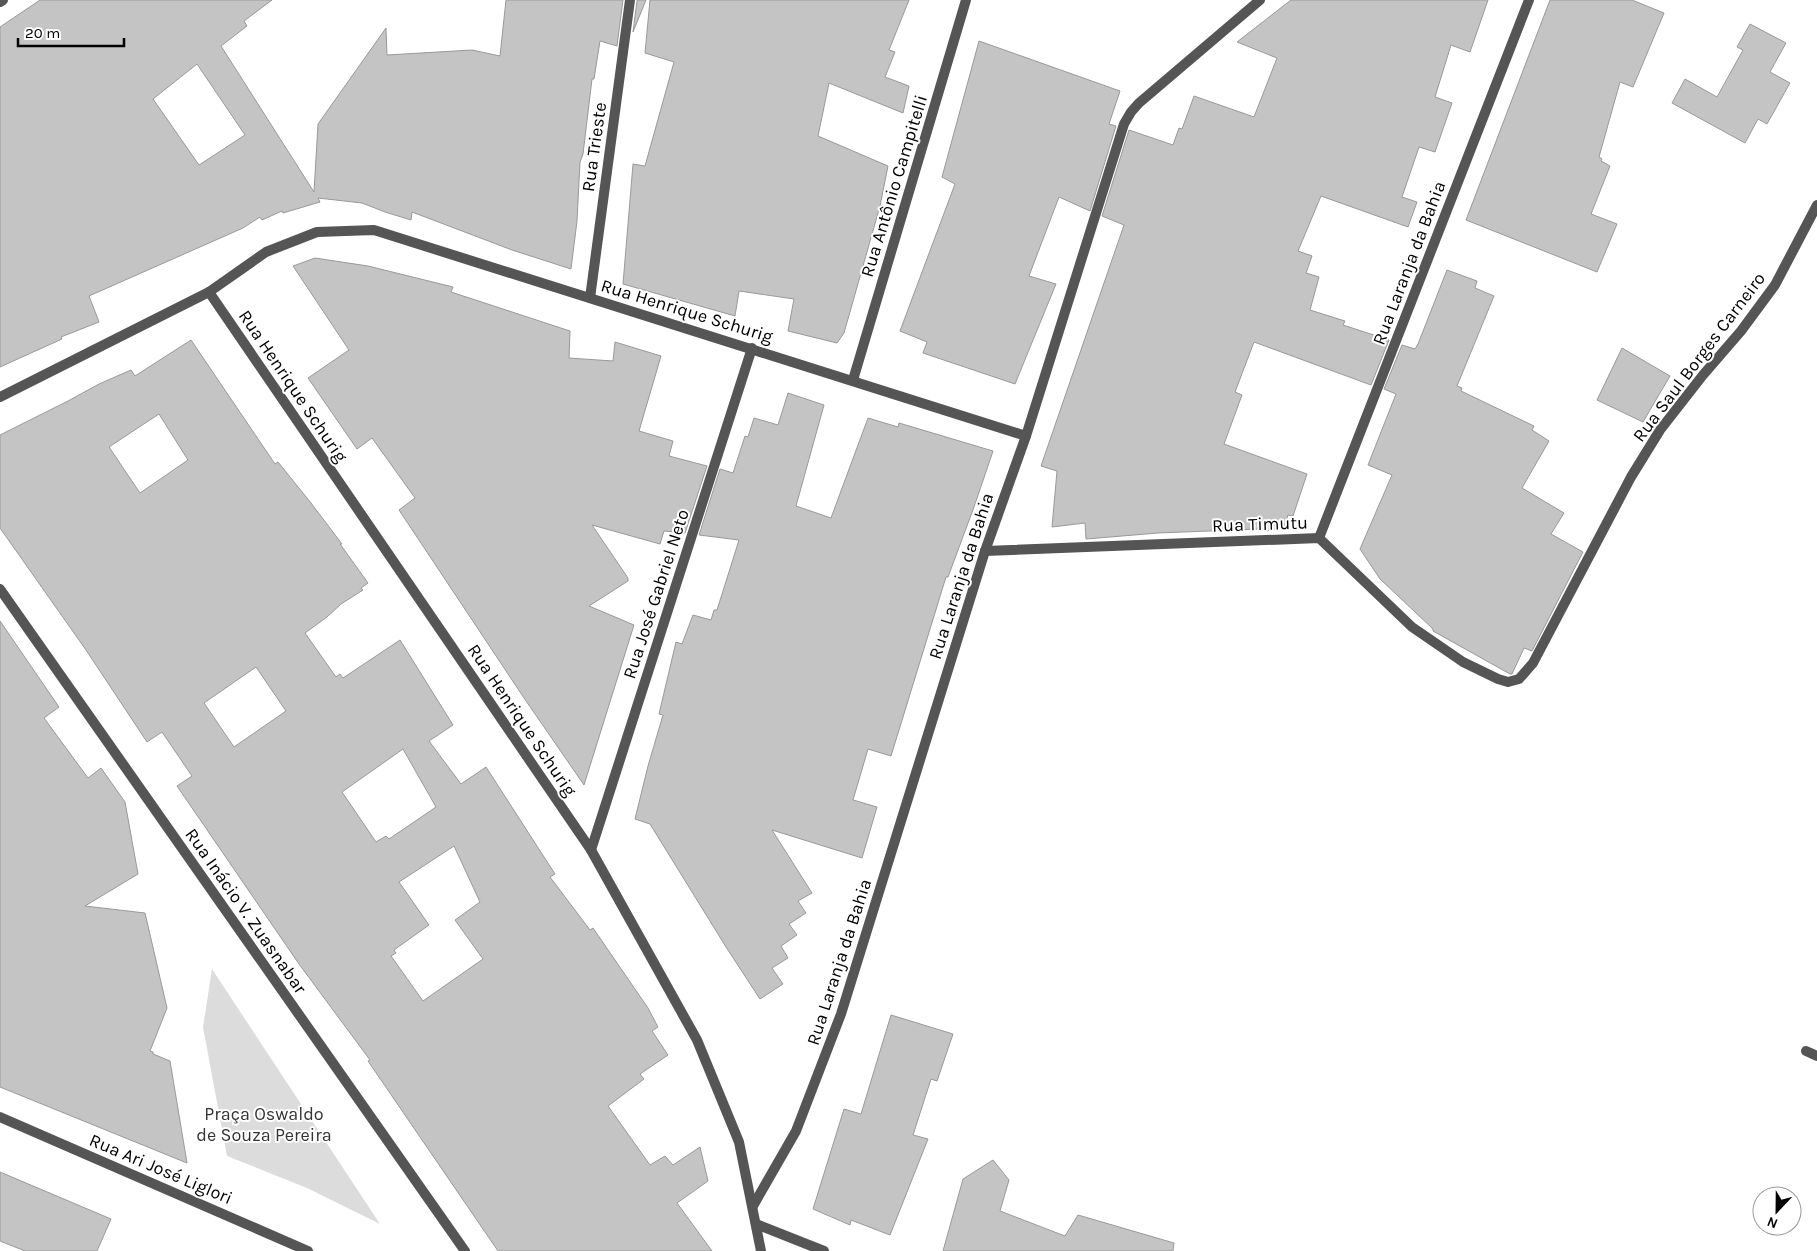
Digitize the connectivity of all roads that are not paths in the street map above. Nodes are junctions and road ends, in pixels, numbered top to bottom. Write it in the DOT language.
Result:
graph roads {
  1 [pos="630,0"];
  2 [pos="966,0"];
  3 [pos="1260,0"];
  4 [pos="1529,0"];
  5 [pos="1817,205"];
  6 [pos="209,292"];
  7 [pos="590,298"];
  8 [pos="752,348"];
  9 [pos="853,380"];
  10 [pos="0,397"];
  11 [pos="1026,436"];
  12 [pos="1319,538"];
  13 [pos="985,551"];
  14 [pos="0,589"];
  15 [pos="1514,681"];
  16 [pos="591,850"];
  17 [pos="1806,1050"];
  18 [pos="1817,1056"];
  19 [pos="0,1117"];
  20 [pos="753,1206"];
  21 [pos="756,1224"];
  22 [pos="308,1251"];
  23 [pos="465,1251"];
  24 [pos="761,1251"];
  25 [pos="824,1251"];
  1 -- 7 [label="street, Rua Trieste"];
  2 -- 9 [label="street, Rua Antônio Campitelli"];
  3 -- 11 [label="street, Rua Laranja da Bahia"];
  4 -- 12 [label="street, Rua Laranja da Bahia"];
  5 -- 15 [label="street, Rua Saul Borges Carneiro"];
  6 -- 7 [label="street, Rua Henrique Schurig"];
  6 -- 10 [label="street"];
  6 -- 16 [label="street, Rua Henrique Schurig"];
  7 -- 8 [label="street, Rua Henrique Schurig"];
  8 -- 9 [label="street, Rua Henrique Schurig"];
  8 -- 16 [label="street, Rua José Gabriel Neto"];
  9 -- 11 [label="street, Rua Henrique Schurig"];
  11 -- 13 [label="street, Rua Laranja da Bahia"];
  12 -- 13 [label="street, Rua Timutu"];
  12 -- 15 [label="street, Rua Timutu"];
  13 -- 20 [label="street, Rua Laranja da Bahia"];
  14 -- 23 [label="street, Rua Inácio V. Zuasnabar"];
  16 -- 20 [label="street, Rua Henrique Schurig"];
  17 -- 18 [label="street"];
  19 -- 22 [label="street, Rua Ari José Liglori"];
  20 -- 21 [label="street, Rua Henrique Schurig"];
  21 -- 24 [label="street, Rua Henrique Schurig"];
  21 -- 25 [label="street"];
}
